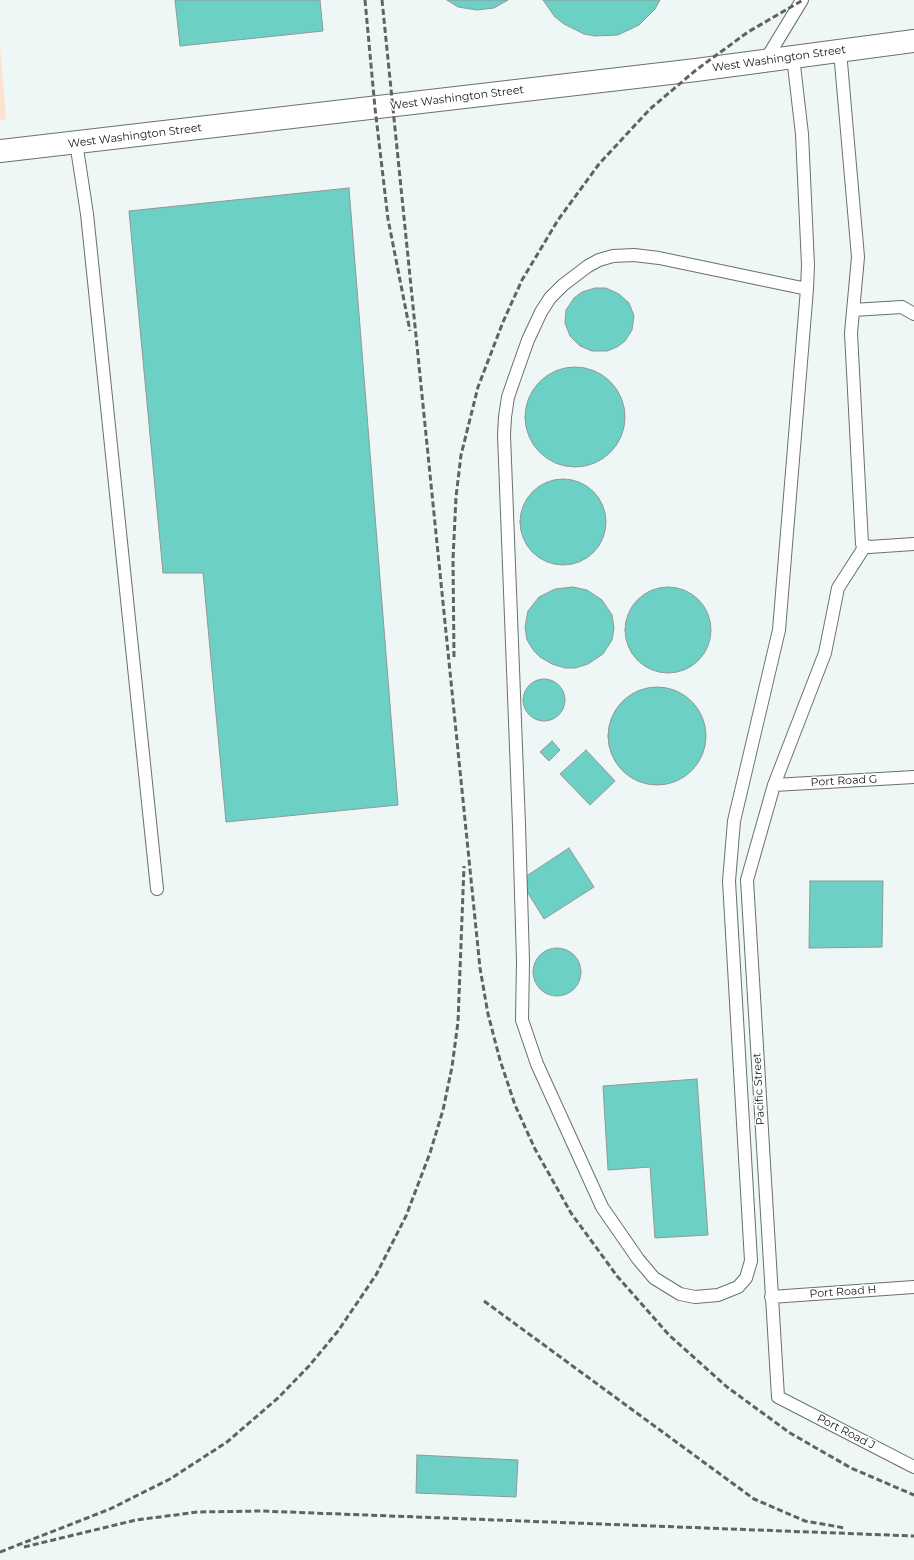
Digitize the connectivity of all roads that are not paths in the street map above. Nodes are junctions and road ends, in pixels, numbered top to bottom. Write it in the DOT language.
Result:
graph roads {
  1 [pos="802,0"];
  2 [pos="914,41"];
  3 [pos="840,51"];
  4 [pos="793,57"];
  5 [pos="765,61"];
  6 [pos="76,142"];
  7 [pos="0,151"];
  8 [pos="807,289"];
  9 [pos="853,310"];
  10 [pos="914,314"];
  11 [pos="914,544"];
  12 [pos="865,546"];
  13 [pos="914,777"];
  14 [pos="774,785"];
  15 [pos="157,889"];
  16 [pos="914,1287"];
  17 [pos="771,1297"];
  18 [pos="778,1397"];
  19 [pos="914,1467"];
  1 -- 5 [label="lane"];
  2 -- 3 [label="street, West Washington Street"];
  3 -- 4 [label="street, West Washington Street"];
  3 -- 9 [label="lane"];
  4 -- 5 [label="street, West Washington Street"];
  4 -- 8 [label="lane"];
  5 -- 6 [label="street, West Washington Street"];
  6 -- 7 [label="street, West Washington Street"];
  6 -- 15 [label="lane"];
  8 -- 8 [label="lane"];
  9 -- 10 [label="lane"];
  9 -- 12 [label="lane"];
  11 -- 12 [label="lane"];
  12 -- 14 [label="lane, Pacific Street"];
  13 -- 14 [label="lane, Port Road G"];
  14 -- 17 [label="lane, Pacific Street"];
  16 -- 17 [label="lane, Port Road H"];
  17 -- 18 [label="lane, Pacific Street"];
  18 -- 19 [label="lane, Port Road J"];
}
